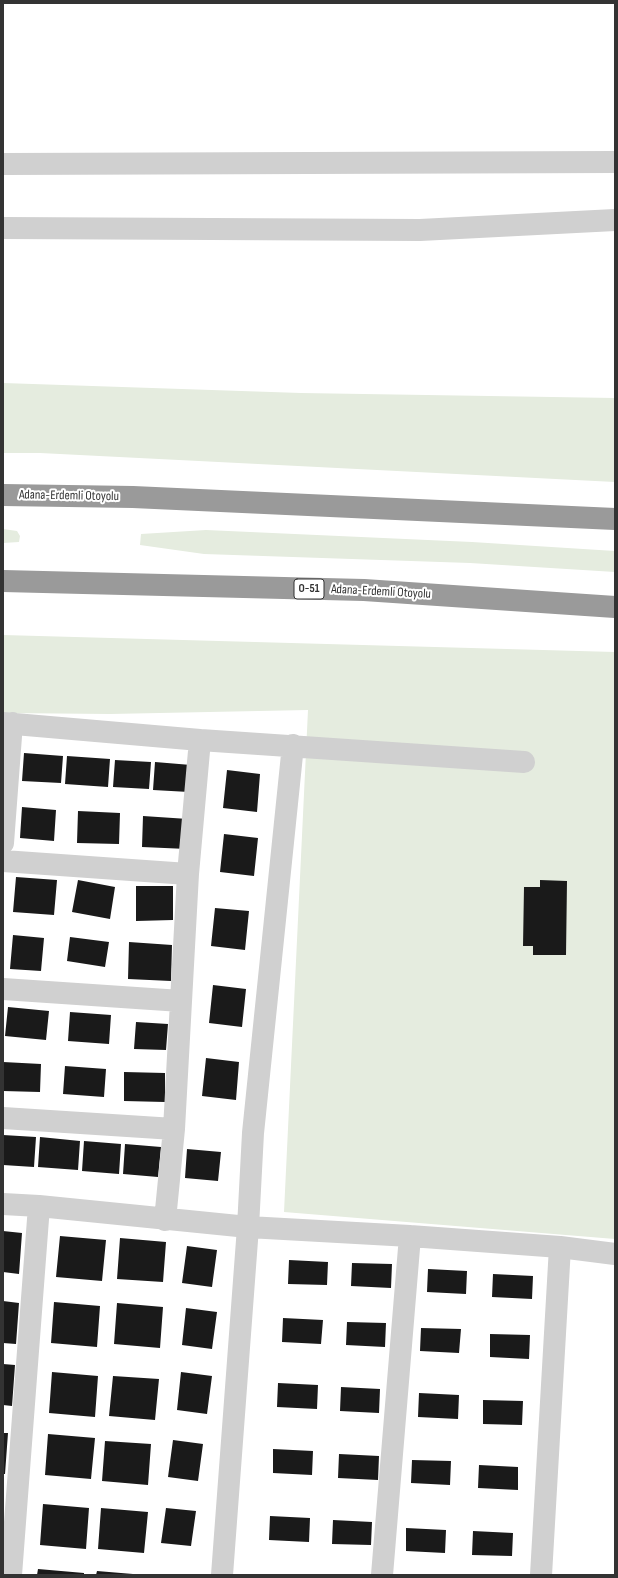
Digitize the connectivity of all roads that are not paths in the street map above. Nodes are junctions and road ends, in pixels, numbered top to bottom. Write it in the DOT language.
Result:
graph roads {
  1 [pos="615,162"];
  2 [pos="3,164"];
  3 [pos="615,220"];
  4 [pos="3,228"];
  5 [pos="3,495"];
  6 [pos="615,519"];
  7 [pos="3,581"];
  8 [pos="615,607"];
  9 [pos="8,723"];
  10 [pos="200,740"];
  11 [pos="293,745"];
  12 [pos="524,762"];
  13 [pos="3,843"];
  14 [pos="3,860"];
  15 [pos="188,874"];
  16 [pos="3,989"];
  17 [pos="181,1001"];
  18 [pos="3,1118"];
  19 [pos="174,1129"];
  20 [pos="3,1204"];
  21 [pos="39,1206"];
  22 [pos="166,1220"];
  23 [pos="248,1227"];
  24 [pos="410,1236"];
  25 [pos="560,1247"];
  26 [pos="615,1254"];
  27 [pos="12,1575"];
  28 [pos="222,1575"];
  29 [pos="382,1575"];
  30 [pos="541,1575"];
  1 -- 2 [label="street"];
  3 -- 4 [label="street"];
  5 -- 6 [label="highway, Adana-Erdemli Otoyolu"];
  7 -- 8 [label="highway, Adana-Erdemli Otoyolu / O-51"];
  9 -- 10 [label="street"];
  9 -- 13 [label="street"];
  10 -- 11 [label="street"];
  10 -- 15 [label="street"];
  11 -- 12 [label="street"];
  11 -- 23 [label="street"];
  14 -- 15 [label="street"];
  15 -- 17 [label="street"];
  16 -- 17 [label="street"];
  17 -- 19 [label="street"];
  18 -- 19 [label="street"];
  19 -- 22 [label="street"];
  20 -- 21 [label="street"];
  21 -- 22 [label="street"];
  21 -- 27 [label="street"];
  22 -- 23 [label="street"];
  23 -- 24 [label="street"];
  23 -- 28 [label="street"];
  24 -- 25 [label="street"];
  24 -- 29 [label="street"];
  25 -- 26 [label="street"];
  25 -- 30 [label="street"];
}
